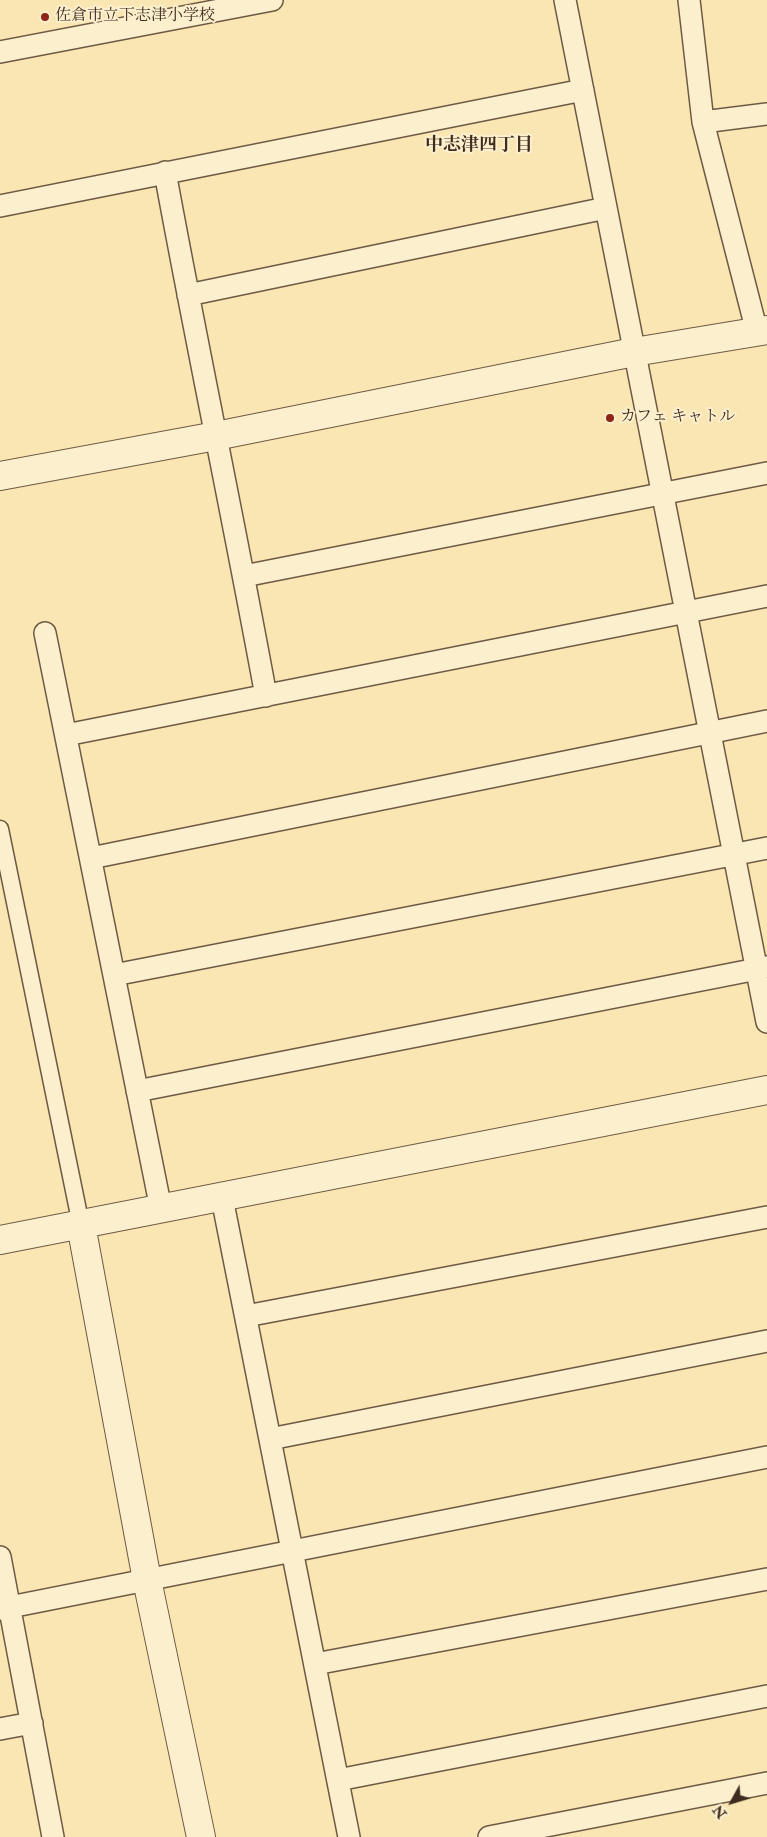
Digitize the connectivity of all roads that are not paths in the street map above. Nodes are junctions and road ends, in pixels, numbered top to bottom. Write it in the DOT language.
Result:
graph roads {
  1 [pos="272,0"];
  2 [pos="565,0"];
  3 [pos="689,0"];
  4 [pos="0,52"];
  5 [pos="583,90"];
  6 [pos="767,114"];
  7 [pos="703,122"];
  8 [pos="165,172"];
  9 [pos="0,206"];
  10 [pos="606,208"];
  11 [pos="188,295"];
  12 [pos="762,331"];
  13 [pos="634,352"];
  14 [pos="216,436"];
  15 [pos="767,473"];
  16 [pos="0,476"];
  17 [pos="663,494"];
  18 [pos="244,576"];
  19 [pos="767,596"];
  20 [pos="686,612"];
  21 [pos="45,633"];
  22 [pos="266,696"];
  23 [pos="767,721"];
  24 [pos="710,732"];
  25 [pos="66,735"];
  26 [pos="0,829"];
  27 [pos="767,848"];
  28 [pos="734,855"];
  29 [pos="90,858"];
  30 [pos="762,968"];
  31 [pos="114,974"];
  32 [pos="767,1022"];
  33 [pos="767,1090"];
  34 [pos="137,1091"];
  35 [pos="222,1198"];
  36 [pos="161,1209"];
  37 [pos="767,1217"];
  38 [pos="81,1225"];
  39 [pos="0,1240"];
  40 [pos="246,1316"];
  41 [pos="767,1341"];
  42 [pos="270,1439"];
  43 [pos="767,1457"];
  44 [pos="292,1552"];
  45 [pos="0,1557"];
  46 [pos="767,1579"];
  47 [pos="147,1580"];
  48 [pos="5,1608"];
  49 [pos="315,1664"];
  50 [pos="767,1696"];
  51 [pos="32,1723"];
  52 [pos="0,1729"];
  53 [pos="338,1780"];
  54 [pos="767,1783"];
  55 [pos="50,1836"];
  56 [pos="201,1837"];
  57 [pos="349,1837"];
  58 [pos="489,1837"];
  1 -- 4 [label="street"];
  2 -- 5 [label="street"];
  3 -- 7 [label="street"];
  5 -- 8 [label="street"];
  5 -- 10 [label="street"];
  6 -- 7 [label="street"];
  7 -- 12 [label="street"];
  8 -- 9 [label="street"];
  8 -- 11 [label="street"];
  10 -- 11 [label="street"];
  10 -- 13 [label="street"];
  11 -- 14 [label="street"];
  12 -- 13 [label="street"];
  13 -- 14 [label="street"];
  13 -- 17 [label="street"];
  14 -- 16 [label="street"];
  14 -- 18 [label="street"];
  15 -- 17 [label="street"];
  17 -- 18 [label="street"];
  17 -- 20 [label="street"];
  18 -- 22 [label="street"];
  19 -- 20 [label="street"];
  20 -- 22 [label="street"];
  20 -- 24 [label="street"];
  21 -- 25 [label="street"];
  22 -- 25 [label="street"];
  23 -- 24 [label="street"];
  24 -- 28 [label="street"];
  24 -- 29 [label="street"];
  25 -- 29 [label="street"];
  26 -- 38 [label="street"];
  27 -- 28 [label="street"];
  28 -- 30 [label="street"];
  28 -- 31 [label="street"];
  29 -- 31 [label="street"];
  30 -- 32 [label="street"];
  30 -- 34 [label="street"];
  31 -- 34 [label="street"];
  33 -- 35 [label="street"];
  34 -- 36 [label="street"];
  35 -- 36 [label="street"];
  35 -- 40 [label="street"];
  36 -- 38 [label="street"];
  37 -- 40 [label="street"];
  38 -- 39 [label="street"];
  38 -- 47 [label="street"];
  40 -- 42 [label="street"];
  41 -- 42 [label="street"];
  42 -- 44 [label="street"];
  43 -- 44 [label="street"];
  44 -- 47 [label="street"];
  44 -- 49 [label="street"];
  45 -- 48 [label="street"];
  46 -- 49 [label="street"];
  47 -- 48 [label="street"];
  47 -- 56 [label="street"];
  48 -- 51 [label="street"];
  49 -- 53 [label="street"];
  50 -- 53 [label="street"];
  51 -- 52 [label="street"];
  51 -- 55 [label="street"];
  53 -- 57 [label="street"];
  54 -- 58 [label="street"];
}
